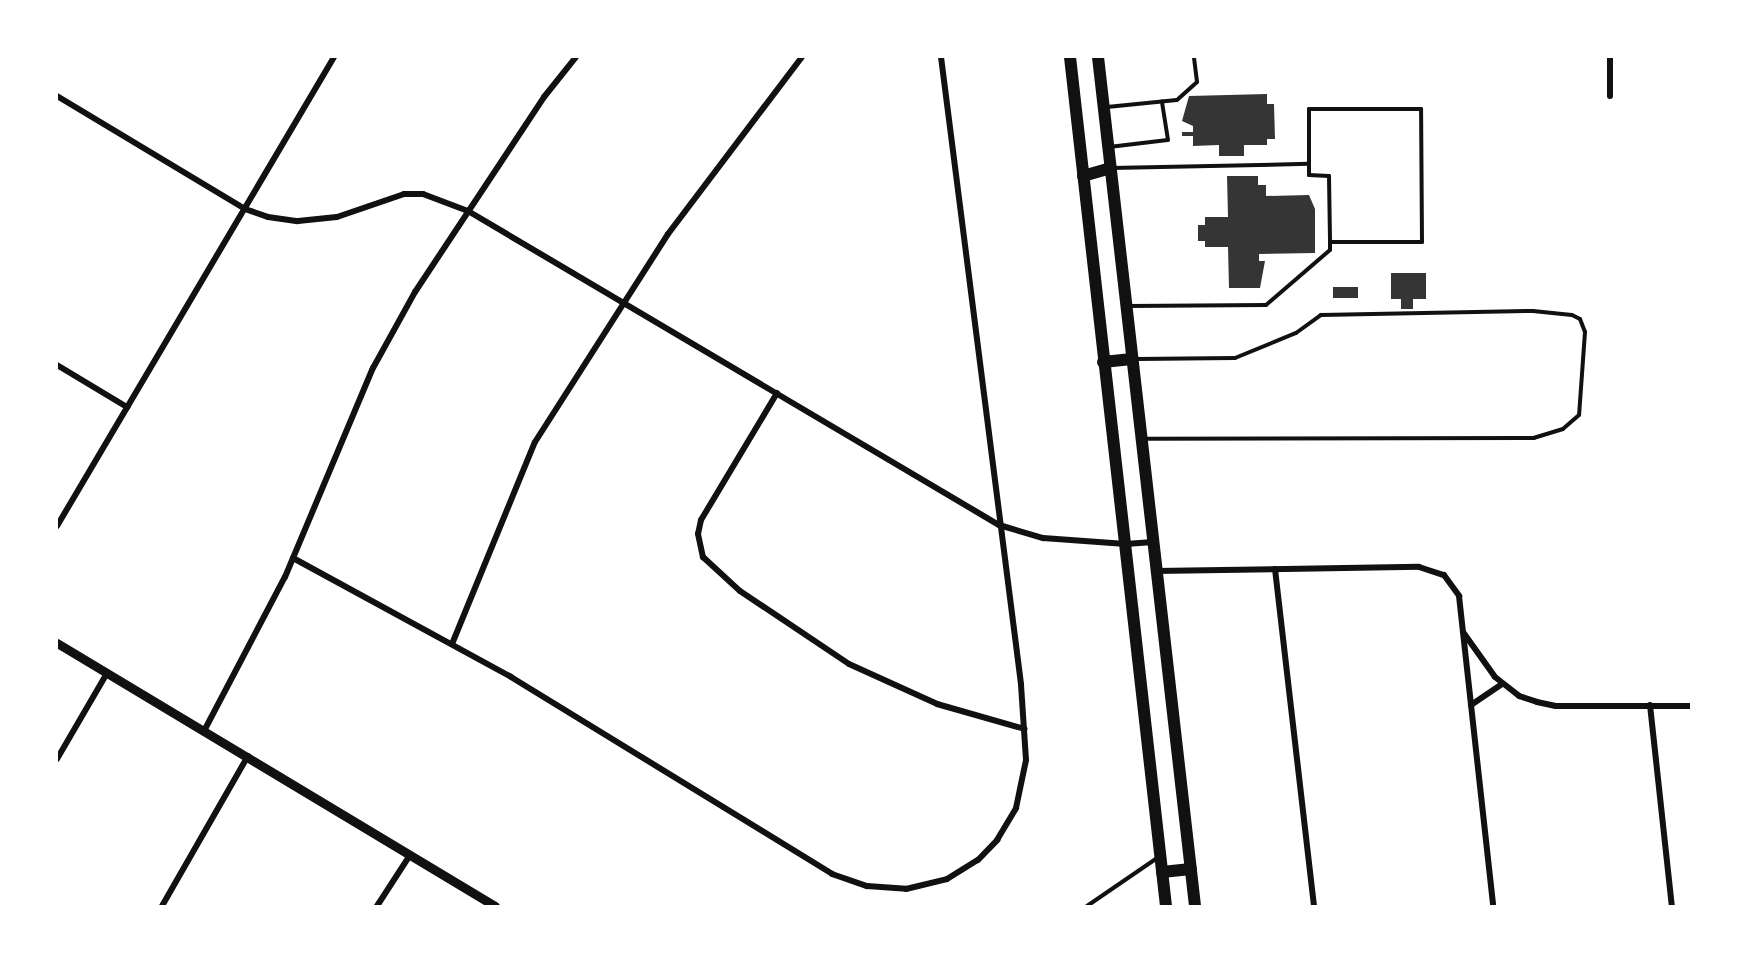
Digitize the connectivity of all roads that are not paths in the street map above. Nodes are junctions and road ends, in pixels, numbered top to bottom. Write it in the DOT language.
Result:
graph roads {
  1 [pos="334,57"];
  2 [pos="576,57"];
  3 [pos="802,57"];
  4 [pos="941,57"];
  5 [pos="1070,57"];
  6 [pos="1098,57"];
  7 [pos="1194,57"];
  8 [pos="1610,57"];
  9 [pos="57,96"];
  10 [pos="1610,96"];
  11 [pos="1162,101"];
  12 [pos="1104,108"];
  13 [pos="1108,147"];
  14 [pos="1309,164"];
  15 [pos="1111,168"];
  16 [pos="1083,176"];
  17 [pos="245,209"];
  18 [pos="468,211"];
  19 [pos="1330,242"];
  20 [pos="623,304"];
  21 [pos="1127,306"];
  22 [pos="1132,359"];
  23 [pos="1103,362"];
  24 [pos="57,365"];
  25 [pos="777,393"];
  26 [pos="127,407"];
  27 [pos="1141,439"];
  28 [pos="999,525"];
  29 [pos="57,526"];
  30 [pos="1153,542"];
  31 [pos="1126,544"];
  32 [pos="293,558"];
  33 [pos="1275,569"];
  34 [pos="1156,571"];
  35 [pos="1463,632"];
  36 [pos="57,643"];
  37 [pos="452,644"];
  38 [pos="107,673"];
  39 [pos="1503,684"];
  40 [pos="1471,705"];
  41 [pos="1650,705"];
  42 [pos="1691,706"];
  43 [pos="1024,729"];
  44 [pos="204,731"];
  45 [pos="248,756"];
  46 [pos="57,759"];
  47 [pos="410,855"];
  48 [pos="1160,856"];
  49 [pos="1191,868"];
  50 [pos="1162,872"];
  51 [pos="1090,905"];
  52 [pos="162,906"];
  53 [pos="377,906"];
  54 [pos="495,906"];
  55 [pos="1166,906"];
  56 [pos="1195,906"];
  57 [pos="1314,906"];
  58 [pos="1493,906"];
  59 [pos="1672,906"];
  1 -- 17 [label="street"];
  2 -- 18 [label="street"];
  3 -- 20 [label="street"];
  4 -- 28 [label="street"];
  5 -- 16 [label="main road"];
  6 -- 12 [label="main road"];
  7 -- 11 [label="lane"];
  8 -- 10 [label="street"];
  9 -- 17 [label="street"];
  11 -- 12 [label="lane"];
  11 -- 13 [label="lane"];
  12 -- 13 [label="main road"];
  13 -- 15 [label="main road"];
  14 -- 15 [label="lane"];
  14 -- 19 [label="lane"];
  14 -- 19 [label="lane"];
  15 -- 16 [label="main road"];
  15 -- 21 [label="main road"];
  16 -- 23 [label="main road"];
  17 -- 18 [label="street"];
  17 -- 26 [label="street"];
  18 -- 20 [label="street"];
  18 -- 32 [label="street"];
  19 -- 21 [label="lane"];
  20 -- 25 [label="street"];
  20 -- 37 [label="street"];
  21 -- 22 [label="main road"];
  22 -- 23 [label="main road"];
  22 -- 27 [label="main road"];
  22 -- 27 [label="lane"];
  23 -- 31 [label="main road"];
  24 -- 26 [label="street"];
  25 -- 28 [label="street"];
  25 -- 43 [label="street"];
  26 -- 29 [label="street"];
  27 -- 30 [label="main road"];
  28 -- 31 [label="street"];
  28 -- 43 [label="street"];
  30 -- 31 [label="street"];
  30 -- 34 [label="main road"];
  31 -- 48 [label="main road"];
  32 -- 37 [label="street"];
  32 -- 44 [label="street"];
  33 -- 34 [label="street"];
  33 -- 35 [label="street"];
  33 -- 57 [label="street"];
  34 -- 49 [label="main road"];
  35 -- 39 [label="street"];
  35 -- 40 [label="street"];
  36 -- 38 [label="street"];
  37 -- 43 [label="street"];
  38 -- 44 [label="street"];
  38 -- 46 [label="street"];
  39 -- 40 [label="street"];
  39 -- 41 [label="street"];
  40 -- 58 [label="street"];
  41 -- 42 [label="street"];
  41 -- 59 [label="street"];
  44 -- 45 [label="street"];
  45 -- 47 [label="street"];
  45 -- 52 [label="street"];
  47 -- 53 [label="street"];
  47 -- 54 [label="street"];
  48 -- 50 [label="main road"];
  48 -- 51 [label="lane"];
  49 -- 50 [label="main road"];
  49 -- 56 [label="main road"];
  50 -- 55 [label="main road"];
}
